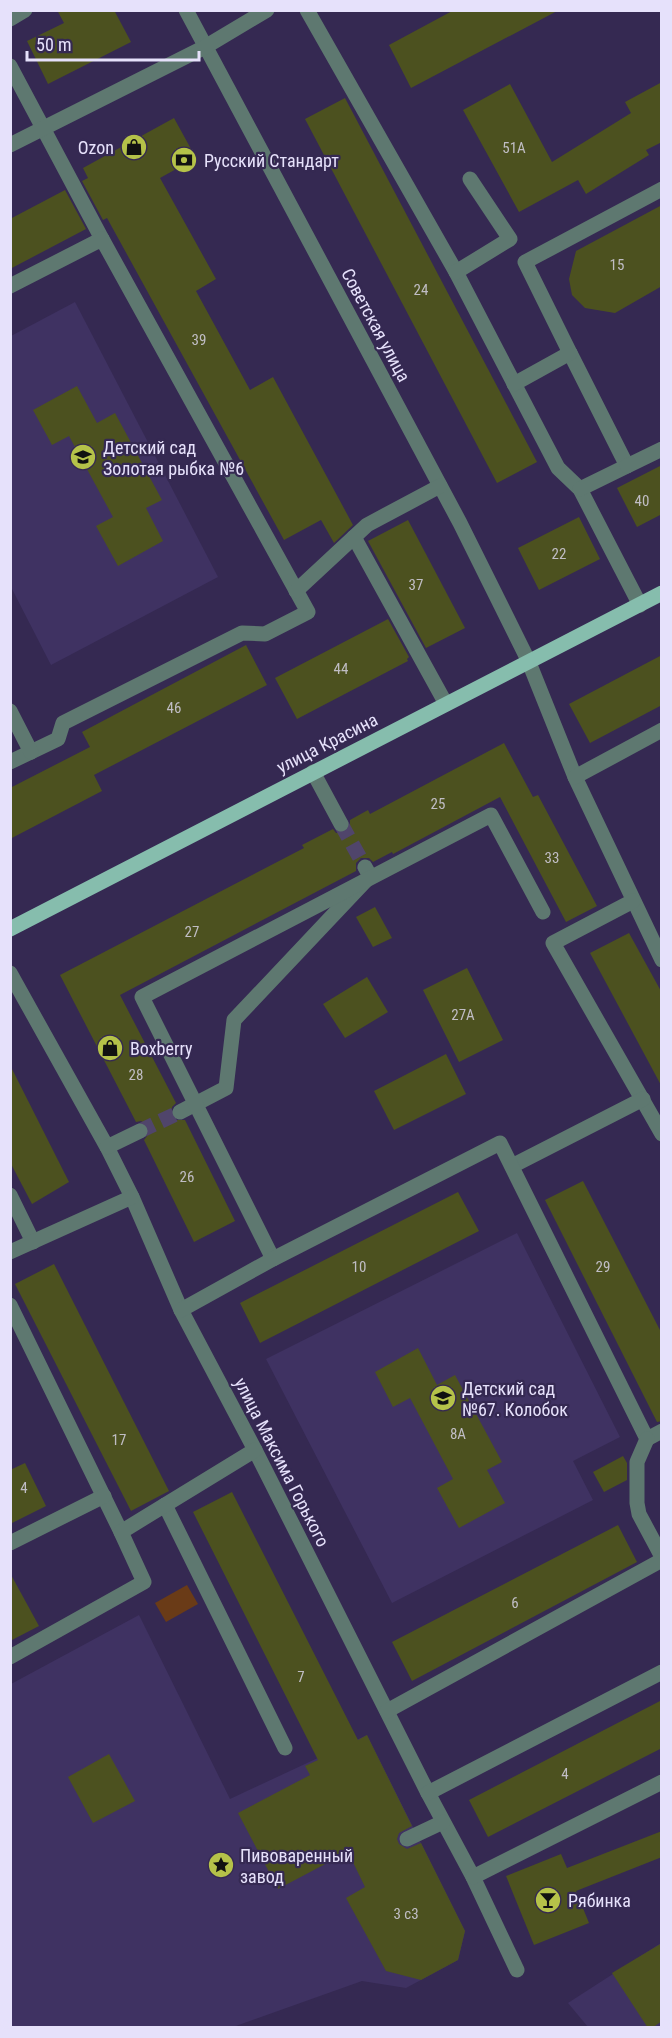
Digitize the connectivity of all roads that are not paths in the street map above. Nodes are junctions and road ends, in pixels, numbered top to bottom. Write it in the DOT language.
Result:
graph roads {
  1 [pos="25,10"];
  2 [pos="186,10"];
  3 [pos="267,10"];
  4 [pos="307,10"];
  5 [pos="10,18"];
  6 [pos="205,47"];
  7 [pos="10,66"];
  8 [pos="44,128"];
  9 [pos="10,145"];
  10 [pos="470,179"];
  11 [pos="662,189"];
  12 [pos="102,239"];
  13 [pos="456,272"];
  14 [pos="10,286"];
  15 [pos="570,353"];
  16 [pos="514,384"];
  17 [pos="662,448"];
  18 [pos="627,466"];
  19 [pos="440,486"];
  20 [pos="580,489"];
  21 [pos="354,537"];
  22 [pos="296,591"];
  23 [pos="662,593"];
  24 [pos="640,604"];
  25 [pos="528,660"];
  26 [pos="446,704"];
  27 [pos="10,711"];
  28 [pos="662,730"];
  29 [pos="32,752"];
  30 [pos="10,762"];
  31 [pos="313,772"];
  32 [pos="575,777"];
  33 [pos="341,825"];
  34 [pos="368,872"];
  35 [pos="633,901"];
  36 [pos="543,912"];
  37 [pos="10,929"];
  38 [pos="662,960"];
  39 [pos="10,973"];
  40 [pos="643,1099"];
  41 [pos="195,1104"];
  42 [pos="180,1112"];
  43 [pos="140,1131"];
  44 [pos="662,1134"];
  45 [pos="107,1147"];
  46 [pos="512,1166"];
  47 [pos="10,1194"];
  48 [pos="132,1197"];
  49 [pos="33,1242"];
  50 [pos="10,1252"];
  51 [pos="273,1259"];
  52 [pos="10,1305"];
  53 [pos="181,1310"];
  54 [pos="662,1431"];
  55 [pos="647,1439"];
  56 [pos="255,1450"];
  57 [pos="104,1496"];
  58 [pos="165,1504"];
  59 [pos="121,1532"];
  60 [pos="10,1544"];
  61 [pos="662,1558"];
  62 [pos="10,1657"];
  63 [pos="662,1672"];
  64 [pos="387,1711"];
  65 [pos="285,1748"];
  66 [pos="662,1782"];
  67 [pos="428,1793"];
  68 [pos="443,1822"];
  69 [pos="407,1839"];
  70 [pos="473,1877"];
  71 [pos="517,1970"];
  1 -- 5 [label="street"];
  2 -- 6 [label="street, Советская улица"];
  3 -- 6 [label="street"];
  4 -- 13 [label="street"];
  6 -- 8 [label="street"];
  6 -- 19 [label="street, Советская улица"];
  7 -- 8 [label="street"];
  8 -- 9 [label="street"];
  8 -- 12 [label="street"];
  10 -- 13 [label="street"];
  11 -- 15 [label="street"];
  12 -- 14 [label="street"];
  12 -- 22 [label="street"];
  13 -- 16 [label="street"];
  15 -- 16 [label="street"];
  15 -- 18 [label="street"];
  16 -- 20 [label="street"];
  17 -- 18 [label="street"];
  18 -- 20 [label="street"];
  19 -- 21 [label="street"];
  19 -- 25 [label="street, Советская улица"];
  20 -- 24 [label="street"];
  21 -- 22 [label="street"];
  21 -- 26 [label="street"];
  22 -- 29 [label="street"];
  23 -- 24 [label="main road, улица Красина"];
  24 -- 25 [label="main road, улица Красина"];
  25 -- 26 [label="main road, улица Красина"];
  25 -- 32 [label="street, Советская улица"];
  26 -- 31 [label="main road, улица Красина"];
  27 -- 29 [label="street"];
  28 -- 32 [label="street"];
  29 -- 30 [label="street"];
  31 -- 33 [label="street"];
  31 -- 37 [label="main road, улица Красина"];
  32 -- 35 [label="street, Советская улица"];
  34 -- 36 [label="street"];
  34 -- 41 [label="street"];
  34 -- 41 [label="street"];
  35 -- 38 [label="street, Советская улица"];
  35 -- 40 [label="street"];
  39 -- 45 [label="street, улица Максима Горького"];
  40 -- 44 [label="street"];
  40 -- 46 [label="street"];
  41 -- 42 [label="street"];
  41 -- 51 [label="street"];
  43 -- 45 [label="street"];
  45 -- 48 [label="street, улица Максима Горького"];
  46 -- 51 [label="street"];
  46 -- 55 [label="street"];
  47 -- 49 [label="street"];
  48 -- 49 [label="street"];
  48 -- 53 [label="street, улица Максима Горького"];
  49 -- 50 [label="street"];
  51 -- 53 [label="street"];
  52 -- 57 [label="street"];
  53 -- 56 [label="street, улица Максима Горького"];
  54 -- 55 [label="street"];
  55 -- 61 [label="street"];
  56 -- 58 [label="street"];
  56 -- 64 [label="street, улица Максима Горького"];
  57 -- 59 [label="street"];
  57 -- 60 [label="street"];
  58 -- 59 [label="street"];
  58 -- 65 [label="street"];
  59 -- 62 [label="street"];
  61 -- 64 [label="street"];
  63 -- 67 [label="street"];
  64 -- 67 [label="street, улица Максима Горького"];
  66 -- 70 [label="street"];
  67 -- 68 [label="street, улица Максима Горького"];
  68 -- 69 [label="street"];
  68 -- 70 [label="street, улица Максима Горького"];
  70 -- 71 [label="street, улица Максима Горького"];
}
